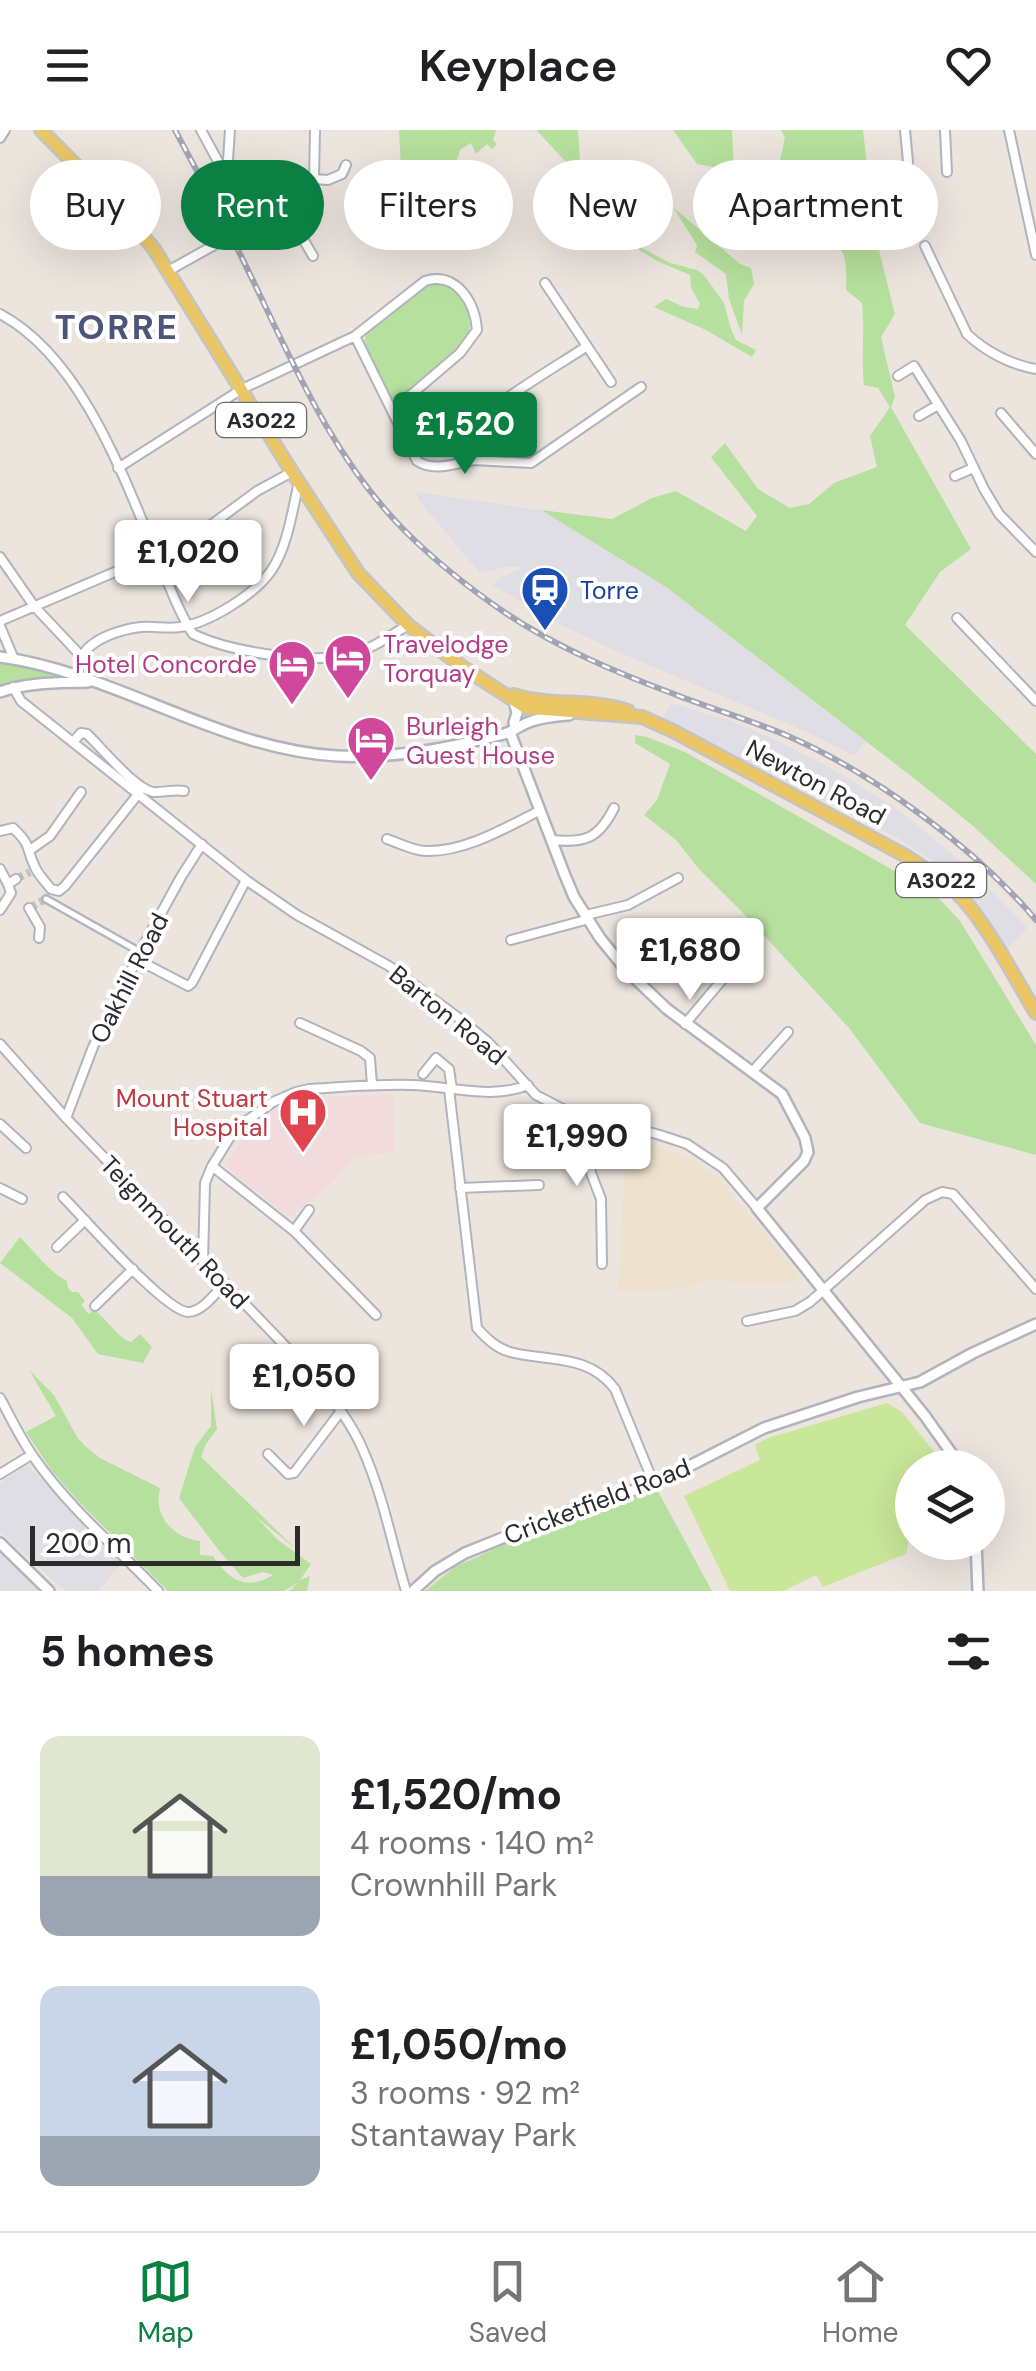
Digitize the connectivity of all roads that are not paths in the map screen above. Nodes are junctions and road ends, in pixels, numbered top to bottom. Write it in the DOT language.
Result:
graph roads {
  1 [pos="5,130"];
  2 [pos="41,130"];
  3 [pos="202,130"];
  4 [pos="230,130"];
  5 [pos="315,130"];
  6 [pos="905,130"];
  7 [pos="945,130"];
  8 [pos="1008,130"];
  9 [pos="0,138"];
  10 [pos="961,155"];
  11 [pos="946,156"];
  12 [pos="218,160"];
  13 [pos="228,160"];
  14 [pos="314,160"];
  15 [pos="908,160"];
  16 [pos="947,172"];
  17 [pos="205,250"];
  18 [pos="309,250"];
  19 [pos="927,250"];
  20 [pos="1035,250"];
  21 [pos="312,256"];
  22 [pos="168,270"];
  23 [pos="546,282"];
  24 [pos="0,314"];
  25 [pos="355,336"];
  26 [pos="587,346"];
  27 [pos="1036,369"];
  28 [pos="898,376"];
  29 [pos="610,382"];
  30 [pos="641,387"];
  31 [pos="242,389"];
  32 [pos="938,405"];
  33 [pos="392,411"];
  34 [pos="1002,413"];
  35 [pos="919,416"];
  36 [pos="1036,452"];
  37 [pos="474,460"];
  38 [pos="118,468"];
  39 [pos="973,468"];
  40 [pos="955,476"];
  41 [pos="296,477"];
  42 [pos="1036,552"];
  43 [pos="156,554"];
  44 [pos="0,557"];
  45 [pos="34,606"];
  46 [pos="956,618"];
  47 [pos="0,623"];
  48 [pos="408,625"];
  49 [pos="187,626"];
  50 [pos="81,656"];
  51 [pos="0,657"];
  52 [pos="14,659"];
  53 [pos="78,679"];
  54 [pos="13,688"];
  55 [pos="500,691"];
  56 [pos="0,692"];
  57 [pos="1036,700"];
  58 [pos="514,701"];
  59 [pos="554,702"];
  60 [pos="530,709"];
  61 [pos="592,713"];
  62 [pos="642,717"];
  63 [pos="512,728"];
  64 [pos="73,742"];
  65 [pos="184,791"];
  66 [pos="81,792"];
  67 [pos="139,794"];
  68 [pos="614,808"];
  69 [pos="539,811"];
  70 [pos="0,831"];
  71 [pos="387,839"];
  72 [pos="551,840"];
  73 [pos="202,844"];
  74 [pos="30,850"];
  75 [pos="0,869"];
  76 [pos="678,878"];
  77 [pos="246,880"];
  78 [pos="52,889"];
  79 [pos="46,899"];
  80 [pos="29,908"];
  81 [pos="0,910"];
  82 [pos="587,917"];
  83 [pos="38,938"];
  84 [pos="511,940"];
  85 [pos="137,958"];
  86 [pos="728,974"];
  87 [pos="1036,1013"];
  88 [pos="300,1022"];
  89 [pos="685,1024"];
  90 [pos="788,1032"];
  91 [pos="0,1044"];
  92 [pos="374,1046"];
  93 [pos="370,1058"];
  94 [pos="753,1071"];
  95 [pos="423,1074"];
  96 [pos="528,1084"];
  97 [pos="372,1085"];
  98 [pos="451,1089"];
  99 [pos="66,1118"];
  100 [pos="594,1118"];
  101 [pos="0,1124"];
  102 [pos="26,1148"];
  103 [pos="212,1166"];
  104 [pos="578,1173"];
  105 [pos="591,1173"];
  106 [pos="539,1184"];
  107 [pos="0,1188"];
  108 [pos="460,1188"];
  109 [pos="64,1196"];
  110 [pos="22,1199"];
  111 [pos="757,1208"];
  112 [pos="309,1210"];
  113 [pos="86,1220"];
  114 [pos="294,1231"];
  115 [pos="57,1247"];
  116 [pos="615,1258"];
  117 [pos="203,1262"];
  118 [pos="132,1269"];
  119 [pos="224,1284"];
  120 [pos="824,1288"];
  121 [pos="1036,1288"];
  122 [pos="95,1306"];
  123 [pos="376,1315"];
  124 [pos="747,1320"];
  125 [pos="1036,1324"];
  126 [pos="902,1388"];
  127 [pos="0,1398"];
  128 [pos="341,1410"];
  129 [pos="948,1450"];
  130 [pos="268,1454"];
  131 [pos="31,1455"];
  132 [pos="0,1474"];
  133 [pos="654,1484"];
  134 [pos="0,1543"];
  135 [pos="977,1560"];
  136 [pos="50,1591"];
  137 [pos="158,1591"];
  138 [pos="410,1591"];
  139 [pos="978,1591"];
  1 -- 9 [label="street"];
  2 -- 22 [label="main road, A3022"];
  3 -- 12 [label="street"];
  4 -- 13 [label="street"];
  5 -- 14 [label="street"];
  6 -- 15 [label="street"];
  7 -- 11 [label="street"];
  8 -- 20 [label="street"];
  10 -- 11 [label="street"];
  11 -- 16 [label="street"];
  17 -- 22 [label="street"];
  18 -- 21 [label="street"];
  19 -- 27 [label="street"];
  22 -- 31 [label="main road, A3022"];
  23 -- 26 [label="street"];
  24 -- 38 [label="street"];
  25 -- 31 [label="street"];
  25 -- 33 [label="street"];
  25 -- 33 [label="street"];
  26 -- 29 [label="street"];
  26 -- 37 [label="street"];
  28 -- 32 [label="street"];
  30 -- 37 [label="street"];
  31 -- 38 [label="street"];
  31 -- 41 [label="main road, A3022"];
  32 -- 35 [label="street"];
  32 -- 39 [label="street"];
  33 -- 37 [label="street"];
  34 -- 36 [label="street"];
  38 -- 43 [label="street"];
  39 -- 40 [label="street"];
  39 -- 42 [label="street"];
  41 -- 43 [label="street"];
  41 -- 48 [label="main road, A3022"];
  41 -- 49 [label="street"];
  43 -- 45 [label="street"];
  43 -- 49 [label="street"];
  44 -- 45 [label="street"];
  45 -- 47 [label="street"];
  45 -- 50 [label="street"];
  46 -- 57 [label="street"];
  47 -- 52 [label="street"];
  48 -- 49 [label="street"];
  48 -- 55 [label="main road, A3022"];
  49 -- 50 [label="street"];
  50 -- 53 [label="street"];
  51 -- 52 [label="street"];
  52 -- 53 [label="street"];
  53 -- 54 [label="street, Newton Road"];
  53 -- 63 [label="street, Newton Road"];
  54 -- 56 [label="street, Newton Road"];
  54 -- 64 [label="street, Barton Road"];
  55 -- 58 [label="main road, A3022"];
  55 -- 59 [label="main road, A3022"];
  58 -- 60 [label="main road, A3022"];
  58 -- 63 [label="street"];
  59 -- 60 [label="main road, A3022"];
  59 -- 61 [label="main road, A3022"];
  59 -- 62 [label="main road, A3022"];
  60 -- 63 [label="street, Newton Road"];
  61 -- 62 [label="main road, Newton Road / A3022"];
  61 -- 63 [label="street, Newton Road"];
  62 -- 87 [label="main road, Newton Road / A3022"];
  63 -- 69 [label="street"];
  64 -- 65 [label="street, Barton Road"];
  64 -- 67 [label="street, Barton Road"];
  66 -- 74 [label="street"];
  67 -- 73 [label="street, Barton Road"];
  67 -- 78 [label="street"];
  68 -- 72 [label="street"];
  69 -- 71 [label="street"];
  69 -- 72 [label="street"];
  70 -- 74 [label="street"];
  72 -- 82 [label="street"];
  73 -- 77 [label="street, Barton Road"];
  73 -- 85 [label="street, Oakhill Road"];
  74 -- 78 [label="street"];
  75 -- 81 [label="street"];
  76 -- 82 [label="street"];
  77 -- 85 [label="street"];
  77 -- 96 [label="street, Barton Road"];
  78 -- 79 [label="street"];
  79 -- 85 [label="street"];
  80 -- 83 [label="street"];
  82 -- 84 [label="street"];
  82 -- 89 [label="street"];
  85 -- 99 [label="street, Oakhill Road"];
  86 -- 89 [label="street"];
  88 -- 93 [label="street"];
  89 -- 94 [label="street"];
  90 -- 94 [label="street"];
  91 -- 99 [label="street, Teignmouth Road"];
  92 -- 93 [label="street"];
  93 -- 97 [label="street"];
  94 -- 111 [label="street"];
  95 -- 98 [label="street"];
  96 -- 98 [label="street"];
  96 -- 100 [label="street, Barton Road"];
  97 -- 98 [label="street"];
  97 -- 103 [label="street"];
  98 -- 108 [label="street"];
  99 -- 117 [label="street, Teignmouth Road"];
  100 -- 105 [label="street"];
  100 -- 111 [label="street, Barton Road"];
  101 -- 102 [label="street"];
  103 -- 114 [label="street"];
  103 -- 117 [label="street"];
  104 -- 105 [label="street"];
  105 -- 116 [label="street"];
  106 -- 108 [label="street"];
  107 -- 110 [label="street"];
  108 -- 133 [label="street"];
  109 -- 113 [label="street"];
  111 -- 120 [label="street, Barton Road"];
  112 -- 114 [label="street"];
  113 -- 115 [label="street"];
  113 -- 118 [label="street"];
  114 -- 123 [label="street"];
  117 -- 119 [label="street, Teignmouth Road"];
  118 -- 119 [label="street"];
  118 -- 122 [label="street"];
  119 -- 128 [label="street, Teignmouth Road"];
  120 -- 121 [label="street"];
  120 -- 124 [label="street"];
  120 -- 126 [label="street, Barton Road"];
  125 -- 126 [label="street, Cricketfield Road"];
  126 -- 129 [label="street, Barton Road"];
  126 -- 133 [label="street, Cricketfield Road"];
  127 -- 131 [label="street"];
  128 -- 130 [label="street"];
  128 -- 138 [label="street, Teignmouth Road"];
  131 -- 132 [label="street"];
  131 -- 137 [label="street"];
  133 -- 138 [label="street, Cricketfield Road"];
  134 -- 136 [label="street"];
  135 -- 139 [label="street"];
}
